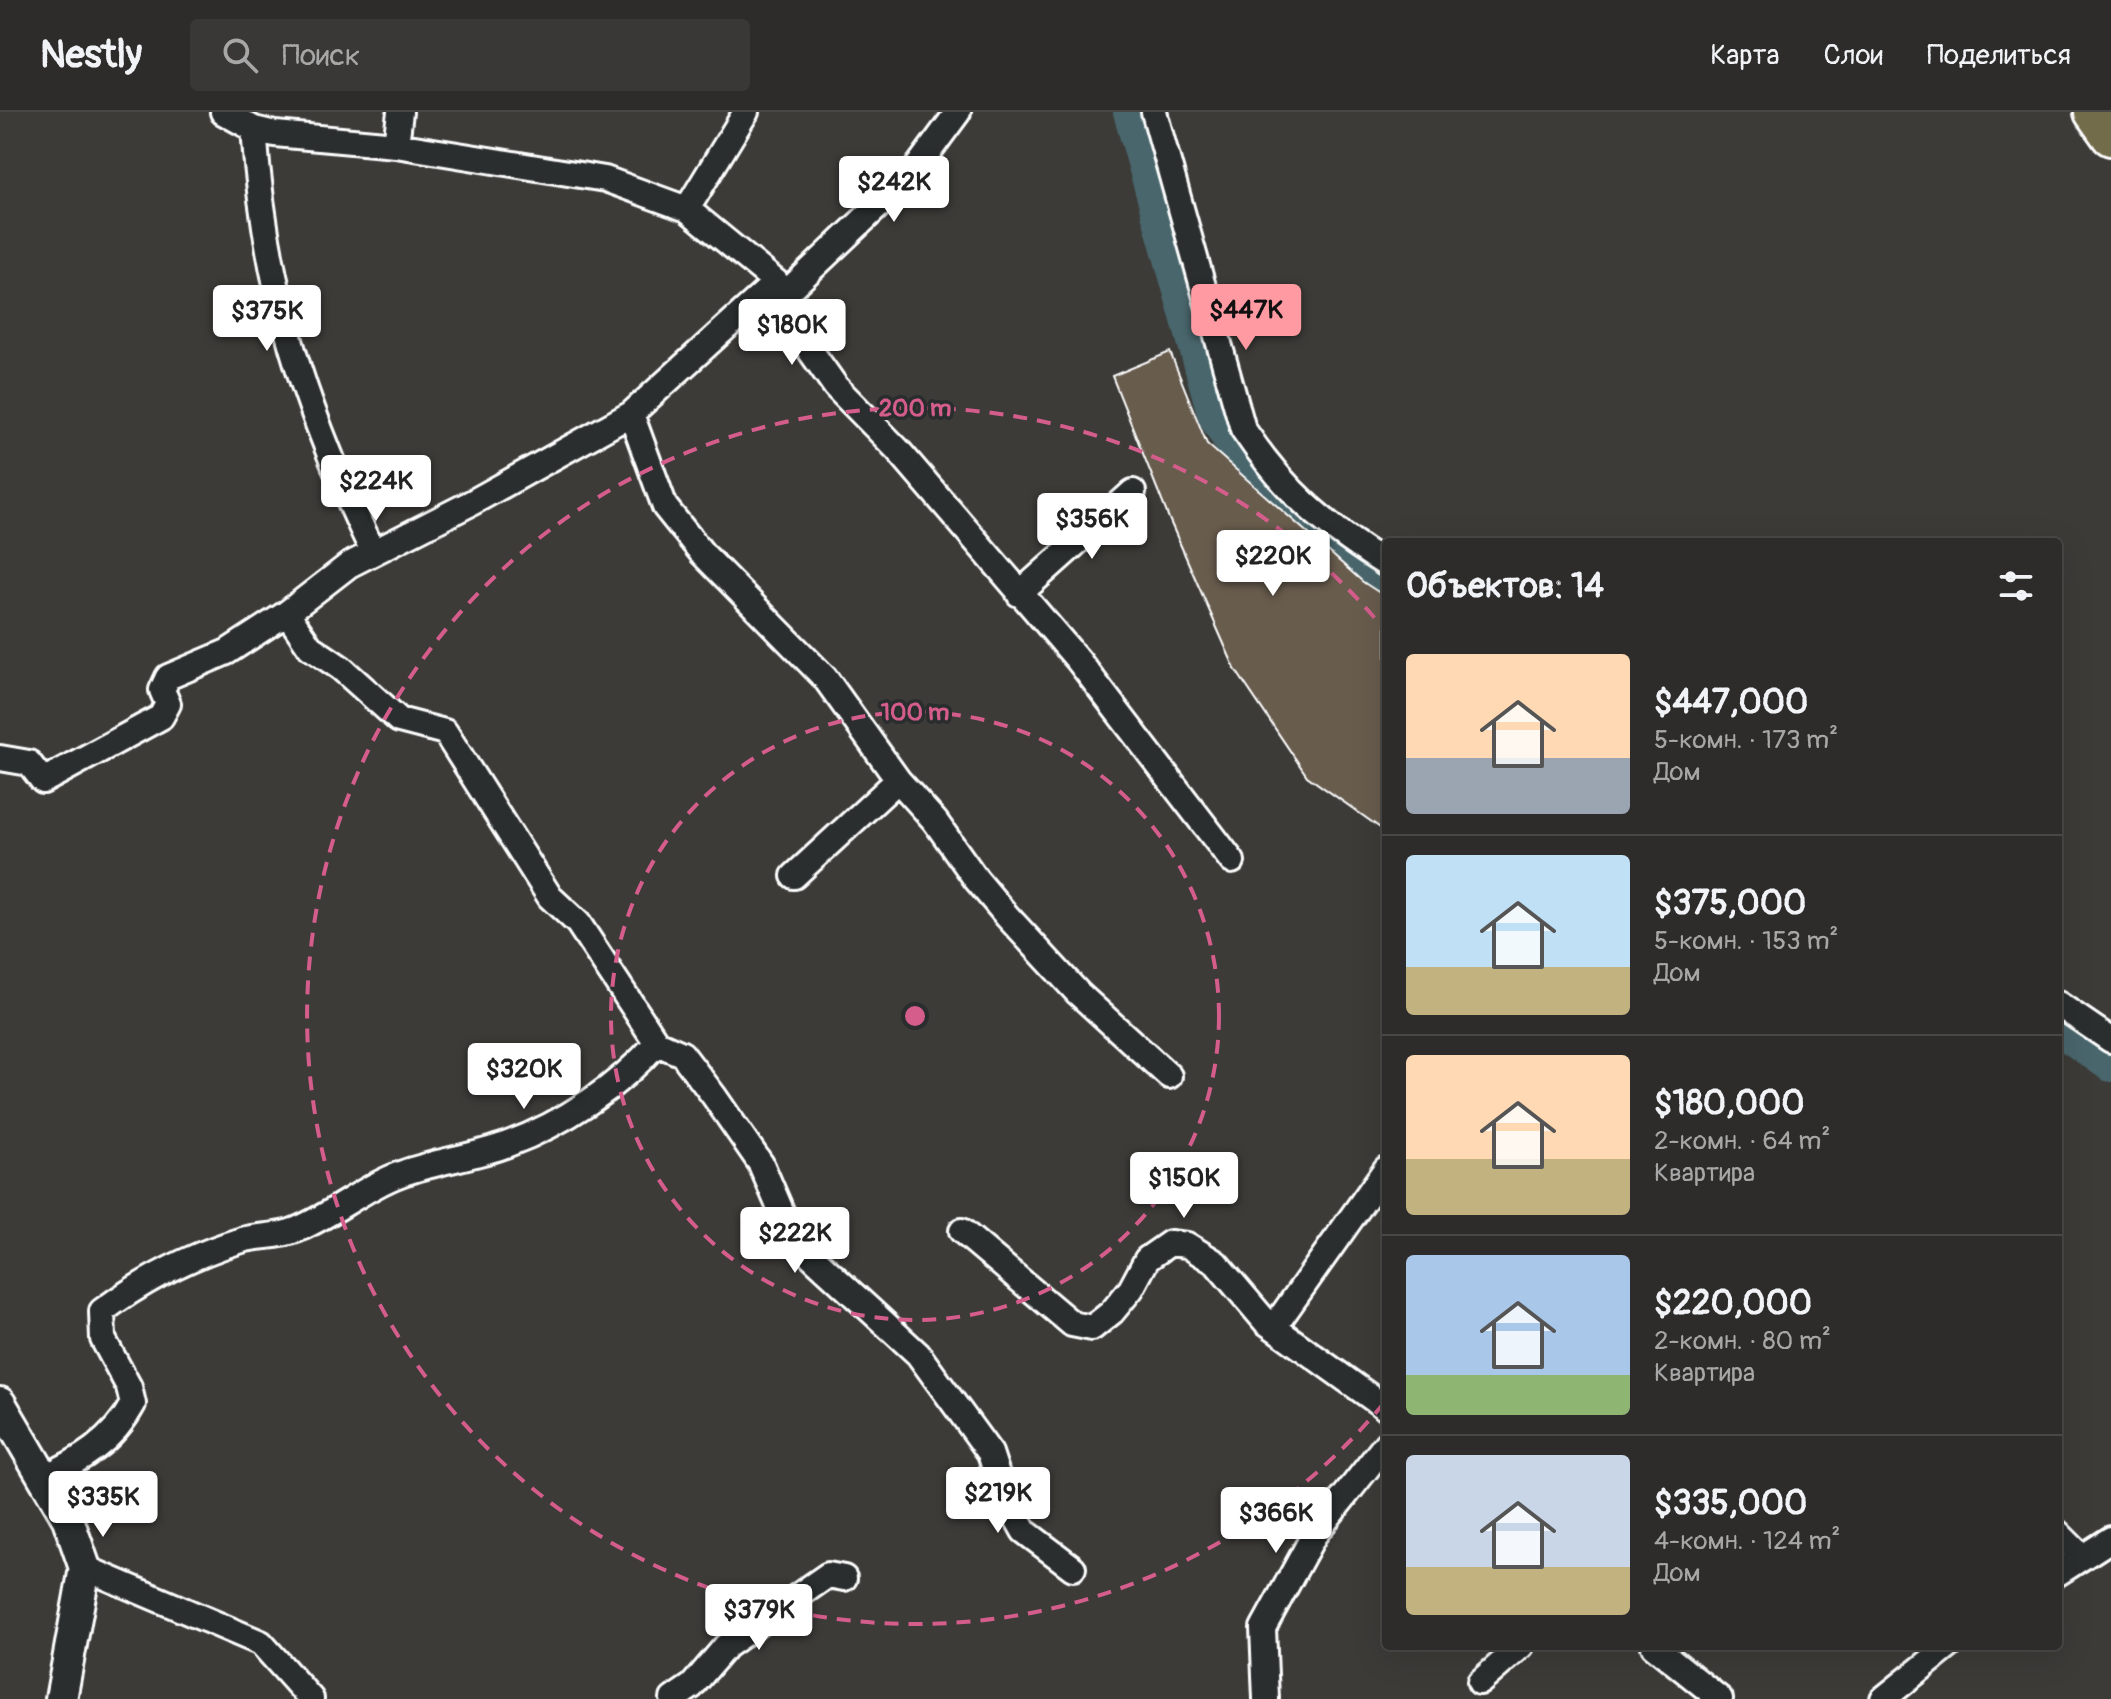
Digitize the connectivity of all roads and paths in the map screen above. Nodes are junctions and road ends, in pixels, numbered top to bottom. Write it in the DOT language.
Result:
graph roads {
  1 [pos="223,112"];
  2 [pos="400,112"];
  3 [pos="746,112"];
  4 [pos="958,112"];
  5 [pos="1154,112"];
  6 [pos="2094,112"];
  7 [pos="254,129"];
  8 [pos="2111,136"];
  9 [pos="396,145"];
  10 [pos="687,209"];
  11 [pos="780,288"];
  12 [pos="631,414"];
  13 [pos="1133,492"];
  14 [pos="373,552"];
  15 [pos="1382,561"];
  16 [pos="1019,594"];
  17 [pos="287,613"];
  18 [pos="0,758"];
  19 [pos="898,780"];
  20 [pos="1232,861"];
  21 [pos="794,876"];
  22 [pos="2062,1007"];
  23 [pos="2111,1040"];
  24 [pos="657,1043"];
  25 [pos="1169,1076"];
  26 [pos="1382,1175"];
  27 [pos="962,1231"];
  28 [pos="1274,1327"];
  29 [pos="0,1403"];
  30 [pos="1382,1405"];
  31 [pos="1382,1449"];
  32 [pos="42,1478"];
  33 [pos="2062,1537"];
  34 [pos="2111,1539"];
  35 [pos="2082,1557"];
  36 [pos="85,1568"];
  37 [pos="1073,1568"];
  38 [pos="2062,1570"];
  39 [pos="844,1578"];
  40 [pos="1516,1650"];
  41 [pos="1659,1650"];
  42 [pos="1944,1650"];
  43 [pos="1480,1682"];
  44 [pos="61,1699"];
  45 [pos="311,1699"];
  46 [pos="673,1699"];
  47 [pos="1266,1699"];
  48 [pos="1720,1699"];
  49 [pos="1883,1699"];
  1 -- 7 [label="street"];
  2 -- 9 [label="street"];
  3 -- 10 [label="street"];
  4 -- 11 [label="street"];
  5 -- 15 [label="street"];
  6 -- 8 [label="main road"];
  7 -- 9 [label="street"];
  7 -- 14 [label="street"];
  9 -- 10 [label="street"];
  10 -- 11 [label="street"];
  11 -- 12 [label="street"];
  11 -- 16 [label="street"];
  12 -- 14 [label="street"];
  12 -- 19 [label="street"];
  13 -- 16 [label="street"];
  14 -- 17 [label="street"];
  16 -- 20 [label="street"];
  17 -- 18 [label="street"];
  17 -- 24 [label="street"];
  19 -- 21 [label="street"];
  19 -- 25 [label="street"];
  22 -- 23 [label="street"];
  24 -- 32 [label="street"];
  24 -- 37 [label="street"];
  26 -- 28 [label="street"];
  27 -- 28 [label="street"];
  28 -- 30 [label="street"];
  29 -- 32 [label="street"];
  31 -- 47 [label="street"];
  32 -- 36 [label="street"];
  33 -- 35 [label="street"];
  34 -- 35 [label="street"];
  35 -- 38 [label="street"];
  36 -- 44 [label="street"];
  36 -- 45 [label="street"];
  39 -- 46 [label="street"];
  40 -- 43 [label="street"];
  41 -- 48 [label="street"];
  42 -- 49 [label="street"];
}
